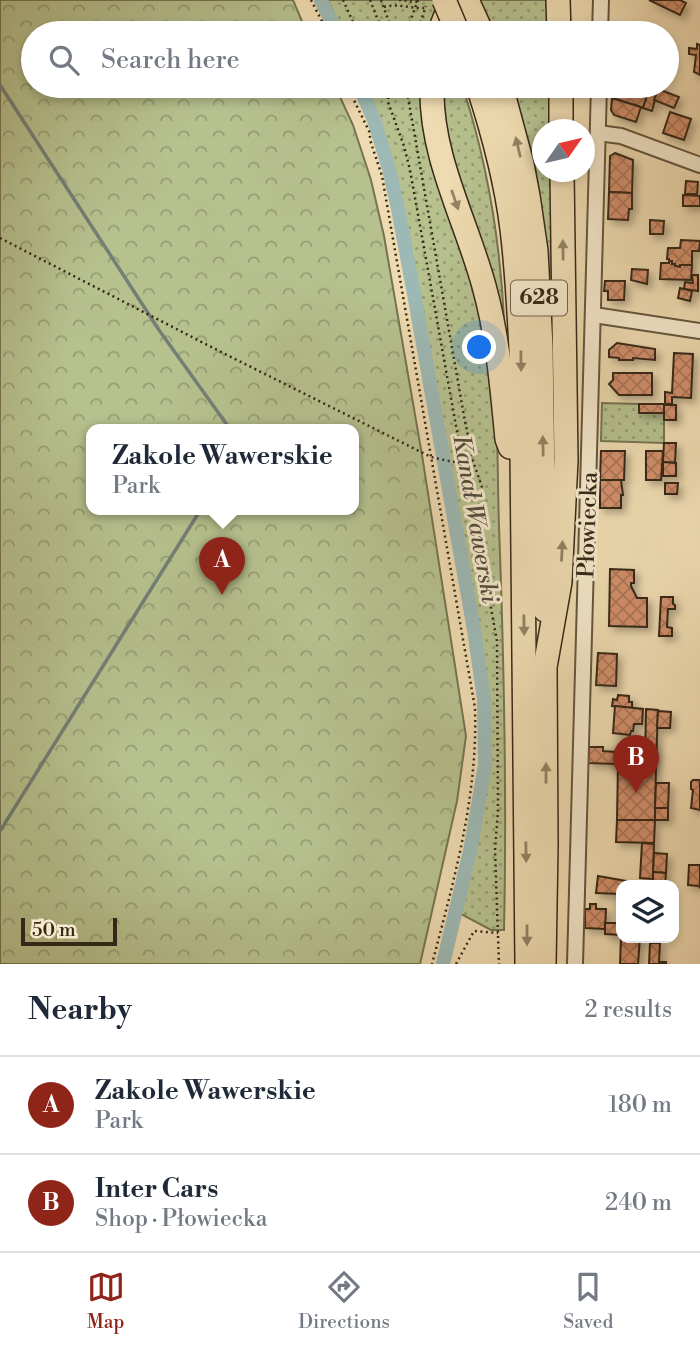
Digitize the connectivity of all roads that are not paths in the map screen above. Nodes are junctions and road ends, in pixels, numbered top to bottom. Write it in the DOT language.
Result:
graph roads {
  1 [pos="452,0"];
  2 [pos="467,0"];
  3 [pos="558,0"];
  4 [pos="601,0"];
  5 [pos="435,4"];
  6 [pos="444,21"];
  7 [pos="448,21"];
  8 [pos="477,21"];
  9 [pos="559,21"];
  10 [pos="600,21"];
  11 [pos="432,98"];
  12 [pos="481,98"];
  13 [pos="505,98"];
  14 [pos="561,98"];
  15 [pos="599,98"];
  16 [pos="561,119"];
  17 [pos="598,133"];
  18 [pos="700,165"];
  19 [pos="562,182"];
  20 [pos="594,315"];
  21 [pos="700,331"];
  22 [pos="522,483"];
  23 [pos="545,667"];
  24 [pos="527,964"];
  25 [pos="544,964"];
  26 [pos="575,964"];
  1 -- 6 [label="main road"];
  2 -- 8 [label="main road"];
  3 -- 9 [label="main road"];
  4 -- 10 [label="street"];
  5 -- 7 [label="main road, bridge"];
  11 -- 22 [label="main road, one-way"];
  12 -- 22 [label="main road, 628, one-way"];
  23 -- 13 [label="main road, 628, one-way"];
  14 -- 16 [label="main road"];
  15 -- 17 [label="street, Płowiecka"];
  17 -- 18 [label="street"];
  17 -- 20 [label="street, Płowiecka"];
  23 -- 19 [label="main road, Płowiecka, one-way"];
  20 -- 21 [label="street"];
  20 -- 26 [label="street, Płowiecka"];
  22 -- 24 [label="main road, 628, one-way"];
  25 -- 23 [label="main road, Płowiecka / 628, one-way"];
}
